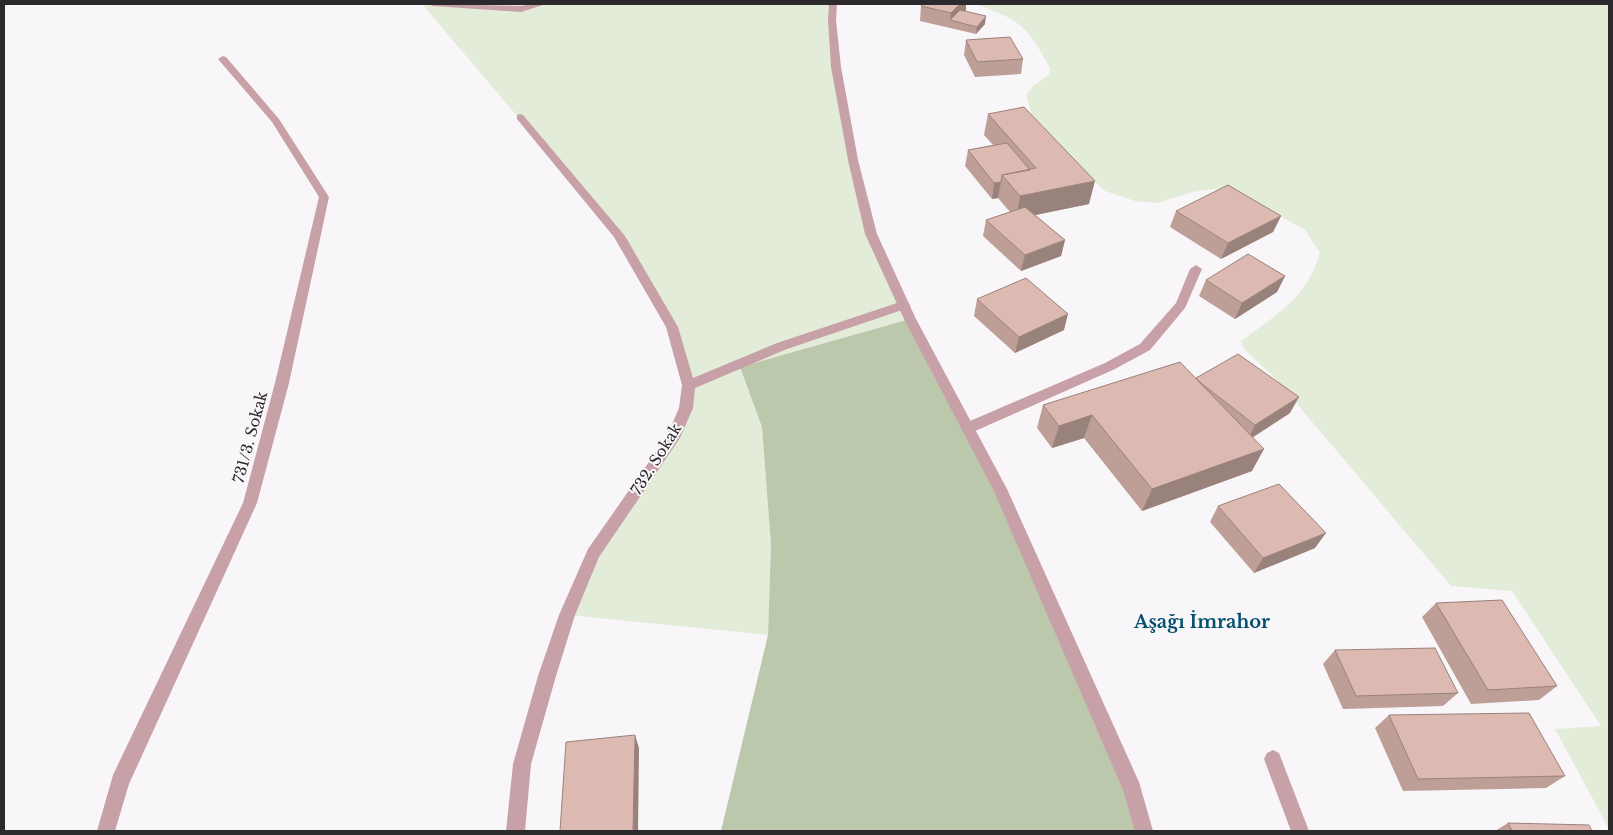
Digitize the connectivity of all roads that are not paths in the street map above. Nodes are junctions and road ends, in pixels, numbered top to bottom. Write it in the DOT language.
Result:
graph roads {
  1 [pos="433,4"];
  2 [pos="542,4"];
  3 [pos="833,4"];
  4 [pos="223,59"];
  5 [pos="520,117"];
  6 [pos="1196,269"];
  7 [pos="904,305"];
  8 [pos="689,385"];
  9 [pos="968,428"];
  10 [pos="1273,759"];
  11 [pos="106,831"];
  12 [pos="514,831"];
  13 [pos="1144,831"];
  14 [pos="1300,831"];
  1 -- 2 [label="street"];
  3 -- 7 [label="street"];
  4 -- 11 [label="street, 731/3. Sokak"];
  5 -- 8 [label="street, 732. Sokak"];
  6 -- 9 [label="street"];
  7 -- 8 [label="street"];
  7 -- 9 [label="street"];
  8 -- 12 [label="street, 732. Sokak"];
  9 -- 13 [label="street"];
  10 -- 14 [label="street"];
}
